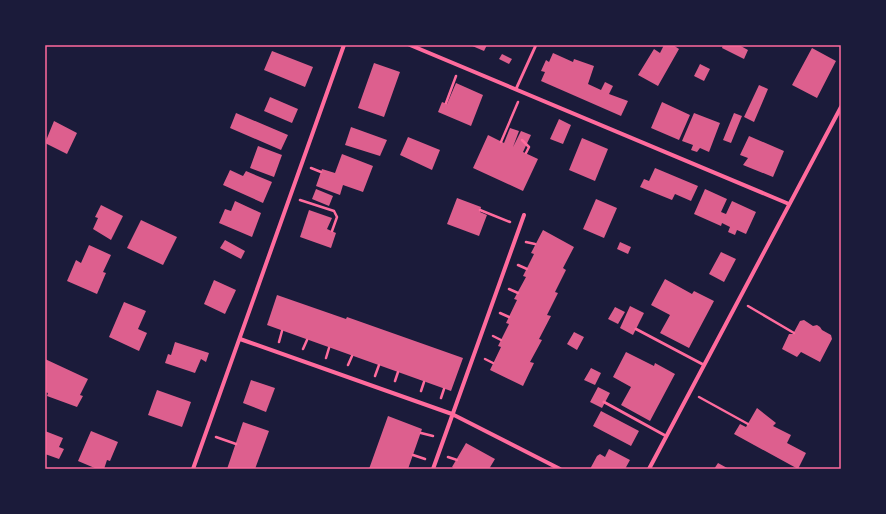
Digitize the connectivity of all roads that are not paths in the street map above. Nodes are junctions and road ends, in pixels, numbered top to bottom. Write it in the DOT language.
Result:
graph roads {
  1 [pos="344,45"];
  2 [pos="410,45"];
  3 [pos="536,45"];
  4 [pos="516,89"];
  5 [pos="841,107"];
  6 [pos="789,204"];
  7 [pos="524,215"];
  8 [pos="636,328"];
  9 [pos="240,339"];
  10 [pos="704,365"];
  11 [pos="604,402"];
  12 [pos="452,414"];
  13 [pos="666,436"];
  14 [pos="193,469"];
  15 [pos="433,469"];
  16 [pos="560,469"];
  17 [pos="649,469"];
  1 -- 9 [label="street"];
  2 -- 4 [label="street"];
  3 -- 4 [label="lane"];
  4 -- 6 [label="street"];
  5 -- 6 [label="street"];
  6 -- 10 [label="street"];
  7 -- 12 [label="street"];
  8 -- 10 [label="lane"];
  9 -- 12 [label="street"];
  9 -- 14 [label="street"];
  10 -- 13 [label="street"];
  11 -- 13 [label="lane"];
  12 -- 15 [label="street"];
  12 -- 16 [label="street"];
  13 -- 17 [label="street"];
}
